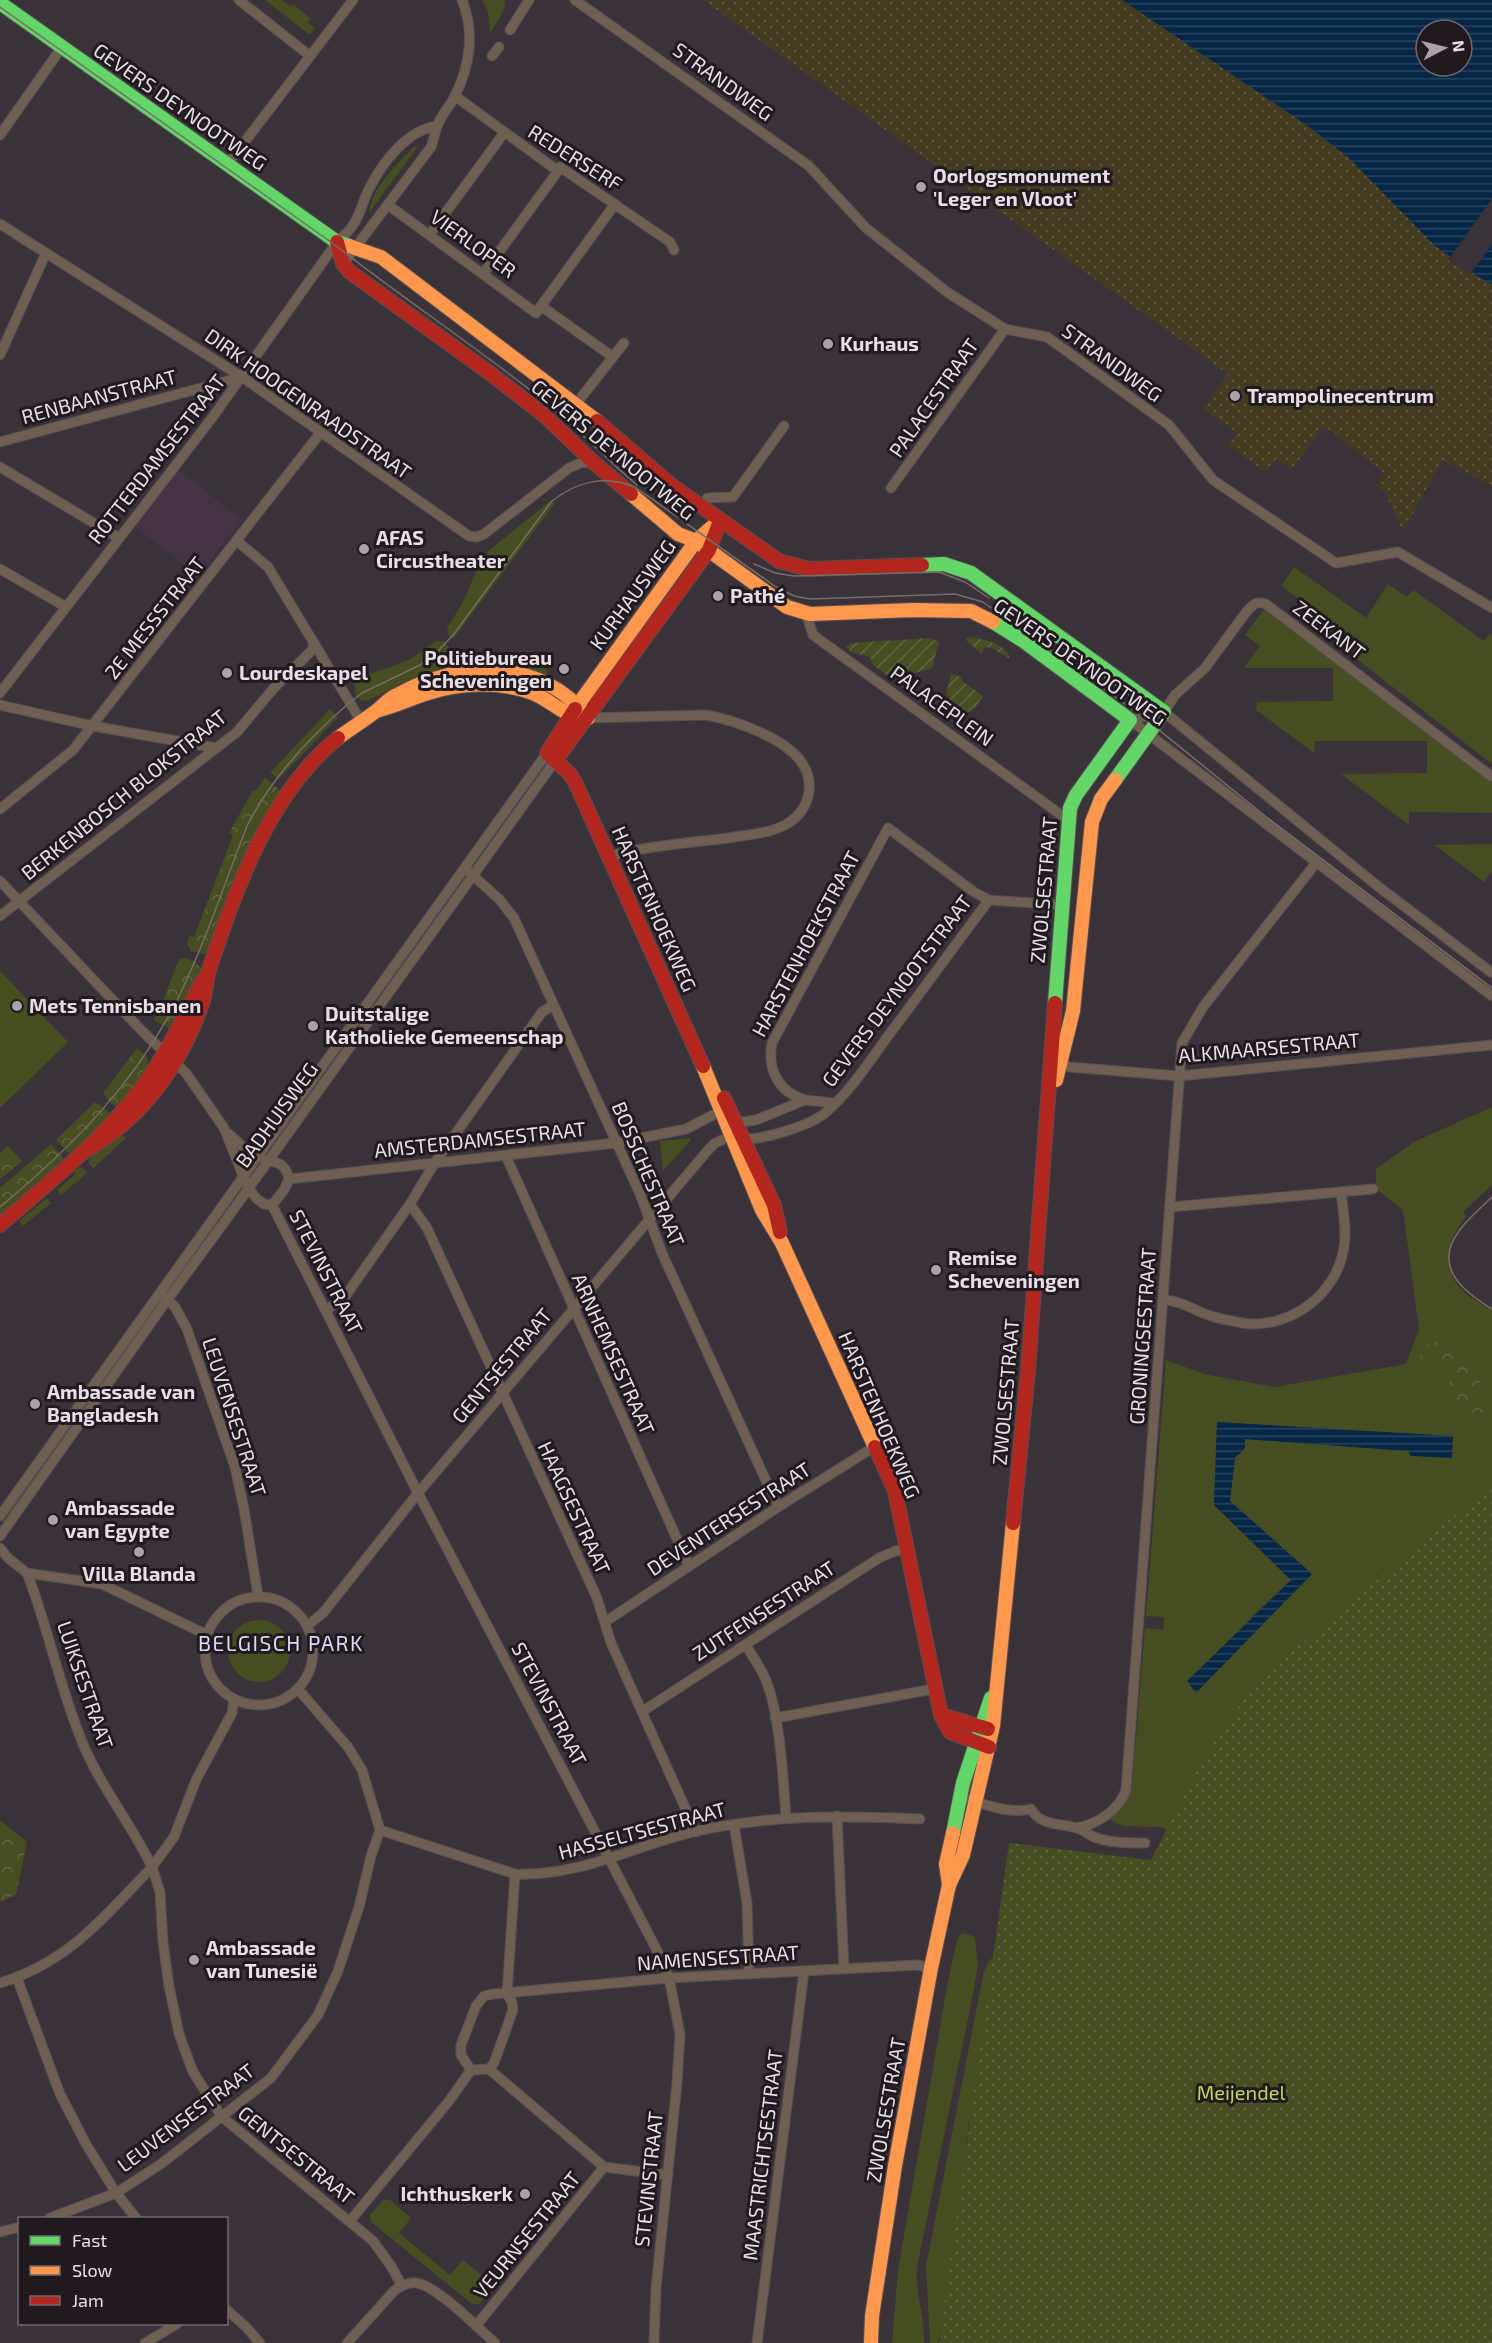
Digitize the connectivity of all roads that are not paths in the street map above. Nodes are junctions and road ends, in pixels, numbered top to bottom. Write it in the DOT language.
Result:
graph roads {
  1 [pos="239,0"];
  2 [pos="353,0"];
  3 [pos="462,0"];
  4 [pos="529,0"];
  5 [pos="575,0"];
  6 [pos="0,3"];
  7 [pos="510,30"];
  8 [pos="62,47"];
  9 [pos="499,47"];
  10 [pos="310,56"];
  11 [pos="492,56"];
  12 [pos="455,96"];
  13 [pos="437,126"];
  14 [pos="504,133"];
  15 [pos="0,135"];
  16 [pos="227,165"];
  17 [pos="558,171"];
  18 [pos="388,204"];
  19 [pos="615,204"];
  20 [pos="0,224"];
  21 [pos="430,234"];
  22 [pos="337,242"];
  23 [pos="357,246"];
  24 [pos="674,250"];
  25 [pos="46,253"];
  26 [pos="343,264"];
  27 [pos="483,274"];
  28 [pos="539,310"];
  29 [pos="1005,329"];
  30 [pos="624,344"];
  31 [pos="0,355"];
  32 [pos="613,357"];
  33 [pos="242,377"];
  34 [pos="576,404"];
  35 [pos="784,426"];
  36 [pos="321,432"];
  37 [pos="0,442"];
  38 [pos="593,462"];
  39 [pos="0,467"];
  40 [pos="891,488"];
  41 [pos="707,498"];
  42 [pos="720,520"];
  43 [pos="119,538"];
  44 [pos="237,541"];
  45 [pos="696,541"];
  46 [pos="709,550"];
  47 [pos="0,569"];
  48 [pos="66,607"];
  49 [pos="1492,608"];
  50 [pos="806,613"];
  51 [pos="315,644"];
  52 [pos="0,693"];
  53 [pos="579,704"];
  54 [pos="0,705"];
  55 [pos="377,710"];
  56 [pos="1164,712"];
  57 [pos="571,717"];
  58 [pos="588,718"];
  59 [pos="1130,720"];
  60 [pos="361,721"];
  61 [pos="93,726"];
  62 [pos="1149,735"];
  63 [pos="217,748"];
  64 [pos="551,757"];
  65 [pos="1492,777"];
  66 [pos="0,808"];
  67 [pos="1068,820"];
  68 [pos="610,856"];
  69 [pos="1316,863"];
  70 [pos="464,869"];
  71 [pos="473,875"];
  72 [pos="0,881"];
  73 [pos="989,900"];
  74 [pos="19,901"];
  75 [pos="1062,905"];
  76 [pos="0,916"];
  77 [pos="208,973"];
  78 [pos="1492,973"];
  79 [pos="1492,996"];
  80 [pos="553,1005"];
  81 [pos="1492,1045"];
  82 [pos="164,1053"];
  83 [pos="1056,1060"];
  84 [pos="175,1063"];
  85 [pos="1179,1076"];
  86 [pos="805,1100"];
  87 [pos="835,1103"];
  88 [pos="713,1115"];
  89 [pos="224,1128"];
  90 [pos="737,1134"];
  91 [pos="616,1143"];
  92 [pos="86,1151"];
  93 [pos="506,1156"];
  94 [pos="256,1159"];
  95 [pos="269,1161"];
  96 [pos="434,1164"];
  97 [pos="242,1178"];
  98 [pos="289,1179"];
  99 [pos="248,1188"];
  100 [pos="1373,1189"];
  101 [pos="1341,1193"];
  102 [pos="272,1204"];
  103 [pos="410,1204"];
  104 [pos="1170,1207"];
  105 [pos="650,1221"];
  106 [pos="0,1225"];
  107 [pos="164,1296"];
  108 [pos="1163,1300"];
  109 [pos="326,1310"];
  110 [pos="574,1310"];
  111 [pos="501,1394"];
  112 [pos="874,1447"];
  113 [pos="418,1493"];
  114 [pos="778,1507"];
  115 [pos="0,1516"];
  116 [pos="0,1536"];
  117 [pos="0,1548"];
  118 [pos="908,1549"];
  119 [pos="689,1566"];
  120 [pos="27,1573"];
  121 [pos="258,1596"];
  122 [pos="605,1622"];
  123 [pos="307,1626"];
  124 [pos="207,1635"];
  125 [pos="746,1646"];
  126 [pos="298,1689"];
  127 [pos="934,1689"];
  128 [pos="234,1699"];
  129 [pos="643,1711"];
  130 [pos="941,1715"];
  131 [pos="775,1718"];
  132 [pos="987,1729"];
  133 [pos="982,1745"];
  134 [pos="967,1799"];
  135 [pos="837,1816"];
  136 [pos="786,1817"];
  137 [pos="921,1819"];
  138 [pos="734,1825"];
  139 [pos="1076,1828"];
  140 [pos="380,1830"];
  141 [pos="696,1832"];
  142 [pos="1145,1843"];
  143 [pos="610,1859"];
  144 [pos="152,1867"];
  145 [pos="515,1874"];
  146 [pos="931,1968"];
  147 [pos="844,1969"];
  148 [pos="804,1971"];
  149 [pos="749,1974"];
  150 [pos="17,1978"];
  151 [pos="669,1978"];
  152 [pos="0,1983"];
  153 [pos="507,1994"];
  154 [pos="489,2069"];
  155 [pos="471,2070"];
  156 [pos="222,2117"];
  157 [pos="604,2167"];
  158 [pos="668,2175"];
  159 [pos="116,2193"];
  160 [pos="53,2217"];
  161 [pos="135,2217"];
  162 [pos="350,2221"];
  163 [pos="18,2228"];
  164 [pos="0,2232"];
  165 [pos="402,2286"];
  166 [pos="228,2311"];
  167 [pos="175,2325"];
  168 [pos="476,2326"];
  169 [pos="145,2343"];
  170 [pos="260,2343"];
  171 [pos="347,2343"];
  172 [pos="495,2343"];
  173 [pos="654,2343"];
  174 [pos="757,2343"];
  175 [pos="871,2343"];
  1 -- 10 [label="street"];
  2 -- 10 [label="street"];
  3 -- 12 [label="street"];
  4 -- 7 [label="street"];
  5 -- 29 [label="street, STRANDWEG"];
  6 -- 8 [label="main road, GEVERS DEYNOOTWEG"];
  8 -- 15 [label="street"];
  8 -- 16 [label="main road, GEVERS DEYNOOTWEG"];
  9 -- 11 [label="street"];
  10 -- 16 [label="street"];
  12 -- 13 [label="street"];
  12 -- 14 [label="street, REDERSERF"];
  13 -- 18 [label="street"];
  13 -- 22 [label="street, ROTTERDAMSESTRAAT"];
  14 -- 17 [label="street, REDERSERF"];
  14 -- 21 [label="street"];
  16 -- 22 [label="main road, GEVERS DEYNOOTWEG"];
  17 -- 19 [label="street, REDERSERF"];
  17 -- 27 [label="street"];
  18 -- 21 [label="street, VIERLOPER"];
  18 -- 23 [label="street"];
  19 -- 24 [label="street, REDERSERF"];
  19 -- 28 [label="street"];
  20 -- 25 [label="street, DIRK HOOGENRAADSTRAAT"];
  21 -- 27 [label="street, VIERLOPER"];
  22 -- 23 [label="main road, GEVERS DEYNOOTWEG"];
  22 -- 26 [label="main road"];
  22 -- 33 [label="street, ROTTERDAMSESTRAAT"];
  23 -- 26 [label="street"];
  23 -- 34 [label="main road, GEVERS DEYNOOTWEG"];
  25 -- 31 [label="street"];
  25 -- 33 [label="street, DIRK HOOGENRAADSTRAAT"];
  26 -- 38 [label="main road, GEVERS DEYNOOTWEG"];
  27 -- 28 [label="street, VIERLOPER"];
  28 -- 32 [label="street, VIERLOPER"];
  29 -- 40 [label="street, PALACESTRAAT"];
  29 -- 49 [label="street, STRANDWEG"];
  30 -- 32 [label="street"];
  32 -- 34 [label="street"];
  33 -- 36 [label="street, DIRK HOOGENRAADSTRAAT"];
  33 -- 37 [label="street, RENBAANSTRAAT"];
  33 -- 43 [label="street, ROTTERDAMSESTRAAT"];
  34 -- 42 [label="main road, GEVERS DEYNOOTWEG"];
  35 -- 41 [label="street"];
  36 -- 38 [label="street, DIRK HOOGENRAADSTRAAT"];
  36 -- 44 [label="street, 2E MESSSTRAAT"];
  38 -- 45 [label="main road, GEVERS DEYNOOTWEG"];
  39 -- 43 [label="street"];
  42 -- 45 [label="main road, KURHAUSWEG"];
  42 -- 46 [label="main road, KURHAUSWEG"];
  42 -- 56 [label="main road, GEVERS DEYNOOTWEG"];
  43 -- 48 [label="street, ROTTERDAMSESTRAAT"];
  44 -- 51 [label="street"];
  44 -- 61 [label="street, 2E MESSSTRAAT"];
  45 -- 46 [label="main road, GEVERS DEYNOOTWEG"];
  45 -- 53 [label="main road, KURHAUSWEG"];
  46 -- 50 [label="main road, GEVERS DEYNOOTWEG"];
  46 -- 58 [label="main road, KURHAUSWEG"];
  47 -- 48 [label="street"];
  48 -- 52 [label="street, ROTTERDAMSESTRAAT"];
  50 -- 59 [label="main road, GEVERS DEYNOOTWEG"];
  50 -- 67 [label="street, PALACEPLEIN"];
  51 -- 60 [label="street"];
  51 -- 63 [label="street, BERKENBOSCH BLOKSTRAAT"];
  53 -- 55 [label="main road"];
  53 -- 57 [label="main road, KURHAUSWEG"];
  53 -- 58 [label="main road"];
  54 -- 61 [label="street"];
  55 -- 57 [label="main road"];
  55 -- 60 [label="main road"];
  56 -- 59 [label="street"];
  56 -- 62 [label="main road, ZWOLSESTRAAT"];
  56 -- 65 [label="street, ZEEKANT"];
  56 -- 78 [label="street, GEVERS DEYNOOTWEG"];
  57 -- 58 [label="main road"];
  57 -- 64 [label="main road, BADHUISWEG"];
  58 -- 64 [label="main road, BADHUISWEG"];
  58 -- 68 [label="street"];
  59 -- 62 [label="street, GEVERS DEYNOOTWEG"];
  59 -- 67 [label="main road, ZWOLSESTRAAT"];
  60 -- 77 [label="main road"];
  61 -- 63 [label="street"];
  61 -- 66 [label="street, 2E MESSSTRAAT"];
  62 -- 69 [label="street, GEVERS DEYNOOTWEG"];
  62 -- 83 [label="main road, ZWOLSESTRAAT"];
  63 -- 74 [label="street, BERKENBOSCH BLOKSTRAAT"];
  64 -- 68 [label="main road, HARSTENHOEKWEG"];
  64 -- 70 [label="street, BADHUISWEG"];
  64 -- 71 [label="street, BADHUISWEG"];
  67 -- 75 [label="main road, ZWOLSESTRAAT"];
  68 -- 90 [label="main road, HARSTENHOEKWEG"];
  69 -- 79 [label="street, GEVERS DEYNOOTWEG"];
  69 -- 85 [label="street, GRONINGSESTRAAT"];
  70 -- 71 [label="street, BOSSCHESTRAAT"];
  70 -- 94 [label="street, BADHUISWEG"];
  71 -- 80 [label="street, BOSSCHESTRAAT"];
  71 -- 95 [label="street, BADHUISWEG"];
  72 -- 74 [label="street, STEVINSTRAAT"];
  73 -- 75 [label="street"];
  73 -- 86 [label="street, HARSTENHOEKSTRAAT"];
  73 -- 87 [label="street, GEVERS DEYNOOTSTRAAT"];
  74 -- 76 [label="street, BERKENBOSCH BLOKSTRAAT"];
  74 -- 82 [label="street, STEVINSTRAAT"];
  75 -- 83 [label="main road, ZWOLSESTRAAT"];
  77 -- 82 [label="main road"];
  77 -- 84 [label="main road"];
  80 -- 91 [label="street, BOSSCHESTRAAT"];
  80 -- 96 [label="street"];
  81 -- 85 [label="street, ALKMAARSESTRAAT"];
  82 -- 84 [label="street, STEVINSTRAAT"];
  82 -- 92 [label="main road"];
  83 -- 85 [label="street, ALKMAARSESTRAAT"];
  83 -- 132 [label="main road, ZWOLSESTRAAT"];
  84 -- 89 [label="street, STEVINSTRAAT"];
  84 -- 92 [label="main road"];
  85 -- 104 [label="street, GRONINGSESTRAAT"];
  86 -- 87 [label="street"];
  86 -- 90 [label="street, GENTSESTRAAT"];
  87 -- 90 [label="street, GEVERS DEYNOOTSTRAAT"];
  88 -- 91 [label="street, AMSTERDAMSESTRAAT"];
  89 -- 94 [label="street, STEVINSTRAAT"];
  89 -- 97 [label="street, STEVINSTRAAT"];
  90 -- 105 [label="street, GENTSESTRAAT"];
  90 -- 112 [label="main road, HARSTENHOEKWEG"];
  91 -- 93 [label="street, AMSTERDAMSESTRAAT"];
  91 -- 105 [label="street, BOSSCHESTRAAT"];
  92 -- 106 [label="main road"];
  93 -- 96 [label="street, AMSTERDAMSESTRAAT"];
  93 -- 110 [label="street, ARNHEMSESTRAAT"];
  94 -- 95 [label="street"];
  94 -- 97 [label="street, BADHUISWEG"];
  95 -- 98 [label="street"];
  95 -- 99 [label="street, BADHUISWEG"];
  96 -- 98 [label="street, AMSTERDAMSESTRAAT"];
  96 -- 103 [label="street"];
  97 -- 99 [label="street, STEVINSTRAAT"];
  97 -- 107 [label="street, BADHUISWEG"];
  98 -- 102 [label="street"];
  99 -- 102 [label="street, STEVINSTRAAT"];
  99 -- 107 [label="street, BADHUISWEG"];
  100 -- 101 [label="street"];
  101 -- 104 [label="street"];
  101 -- 108 [label="street"];
  102 -- 109 [label="street, STEVINSTRAAT"];
  103 -- 109 [label="street"];
  103 -- 111 [label="street, HAAGSESTRAAT"];
  104 -- 108 [label="street, GRONINGSESTRAAT"];
  105 -- 110 [label="street, GENTSESTRAAT"];
  105 -- 114 [label="street, BOSSCHESTRAAT"];
  107 -- 115 [label="street, BADHUISWEG"];
  107 -- 116 [label="street, BADHUISWEG"];
  107 -- 121 [label="street, LEUVENSESTRAAT"];
  108 -- 139 [label="street, GRONINGSESTRAAT"];
  109 -- 113 [label="street, STEVINSTRAAT"];
  110 -- 111 [label="street, GENTSESTRAAT"];
  110 -- 119 [label="street, ARNHEMSESTRAAT"];
  111 -- 113 [label="street, GENTSESTRAAT"];
  111 -- 122 [label="street, HAAGSESTRAAT"];
  112 -- 114 [label="street, DEVENTERSESTRAAT"];
  112 -- 118 [label="main road, HARSTENHOEKWEG"];
  113 -- 123 [label="street, GENTSESTRAAT"];
  113 -- 143 [label="street, STEVINSTRAAT"];
  114 -- 119 [label="street, DEVENTERSESTRAAT"];
  117 -- 120 [label="street"];
  118 -- 125 [label="street, ZUTFENSESTRAAT"];
  118 -- 127 [label="main road, HARSTENHOEKWEG"];
  119 -- 122 [label="street, DEVENTERSESTRAAT"];
  120 -- 124 [label="street"];
  120 -- 144 [label="street, LUIKSESTRAAT"];
  121 -- 123 [label="street"];
  121 -- 124 [label="street"];
  122 -- 129 [label="street, HAAGSESTRAAT"];
  123 -- 126 [label="street"];
  124 -- 128 [label="street"];
  125 -- 129 [label="street, ZUTFENSESTRAAT"];
  125 -- 131 [label="street"];
  126 -- 128 [label="street"];
  126 -- 140 [label="street"];
  127 -- 130 [label="main road, HARSTENHOEKWEG"];
  127 -- 131 [label="street"];
  128 -- 144 [label="street"];
  129 -- 141 [label="street, HAAGSESTRAAT"];
  130 -- 132 [label="main road"];
  130 -- 133 [label="main road, HARSTENHOEKWEG"];
  131 -- 136 [label="street"];
  132 -- 133 [label="main road, ZWOLSESTRAAT"];
  133 -- 134 [label="main road, ZWOLSESTRAAT"];
  134 -- 139 [label="street"];
  134 -- 146 [label="main road, ZWOLSESTRAAT"];
  135 -- 136 [label="street, HASSELTSESTRAAT"];
  135 -- 137 [label="street, HASSELTSESTRAAT"];
  135 -- 147 [label="street"];
  136 -- 138 [label="street, HASSELTSESTRAAT"];
  138 -- 141 [label="street, HASSELTSESTRAAT"];
  138 -- 149 [label="street"];
  139 -- 142 [label="street"];
  140 -- 145 [label="street, HASSELTSESTRAAT"];
  140 -- 156 [label="street, LEUVENSESTRAAT"];
  141 -- 143 [label="street, HASSELTSESTRAAT"];
  143 -- 145 [label="street, HASSELTSESTRAAT"];
  143 -- 151 [label="street, STEVINSTRAAT"];
  144 -- 150 [label="street"];
  144 -- 156 [label="street, GENTSESTRAAT"];
  145 -- 153 [label="street"];
  146 -- 147 [label="street, NAMENSESTRAAT"];
  146 -- 175 [label="main road, ZWOLSESTRAAT"];
  147 -- 148 [label="street, NAMENSESTRAAT"];
  148 -- 149 [label="street, NAMENSESTRAAT"];
  148 -- 174 [label="street, MAASTRICHTSESTRAAT"];
  149 -- 151 [label="street, NAMENSESTRAAT"];
  150 -- 152 [label="street"];
  150 -- 159 [label="street"];
  151 -- 153 [label="street, NAMENSESTRAAT"];
  151 -- 158 [label="street, STEVINSTRAAT"];
  153 -- 154 [label="street"];
  153 -- 155 [label="street, NAMENSESTRAAT"];
  154 -- 155 [label="street"];
  154 -- 157 [label="street"];
  155 -- 162 [label="street"];
  156 -- 159 [label="street, LEUVENSESTRAAT"];
  156 -- 162 [label="street, GENTSESTRAAT"];
  157 -- 158 [label="street"];
  157 -- 168 [label="street, VEURNSESTRAAT"];
  158 -- 173 [label="street, STEVINSTRAAT"];
  159 -- 160 [label="street, LEUVENSESTRAAT"];
  159 -- 161 [label="street"];
  162 -- 165 [label="street, GENTSESTRAAT"];
  163 -- 164 [label="street"];
  165 -- 168 [label="street"];
  165 -- 171 [label="street"];
  166 -- 170 [label="street"];
  167 -- 169 [label="street"];
  168 -- 172 [label="street"];
}
